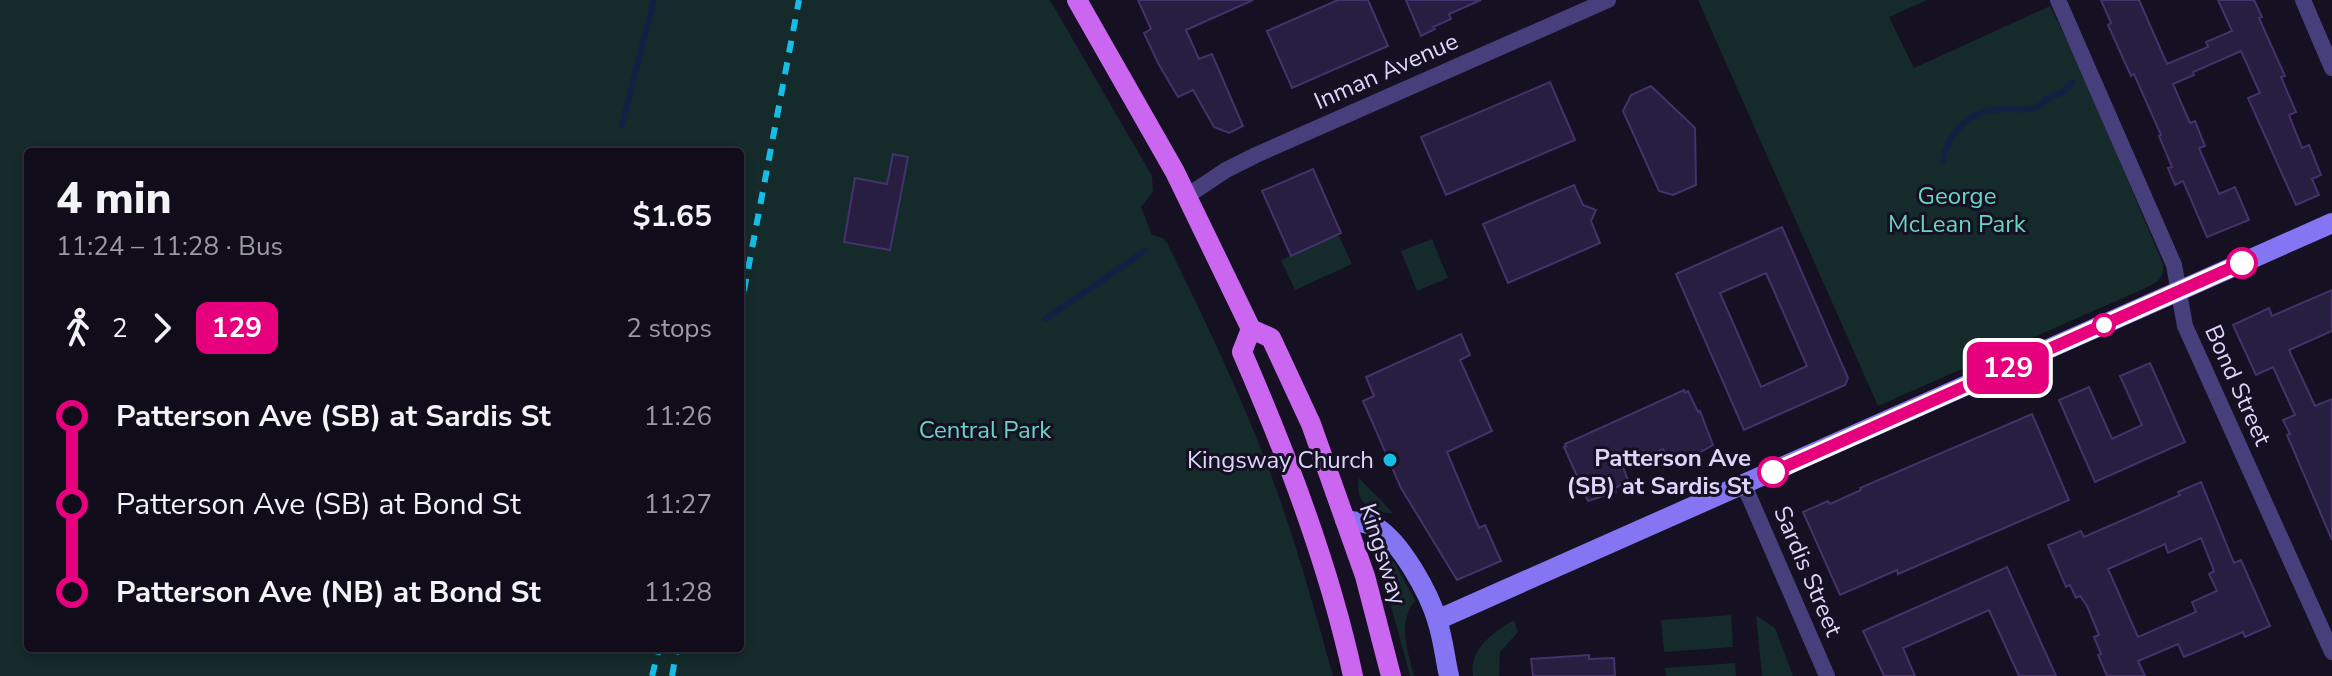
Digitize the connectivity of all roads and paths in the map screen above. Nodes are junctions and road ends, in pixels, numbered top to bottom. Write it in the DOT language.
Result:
graph roads {
  1 [pos="1077,0"];
  2 [pos="1608,0"];
  3 [pos="2058,0"];
  4 [pos="2303,0"];
  5 [pos="2332,68"];
  6 [pos="1187,196"];
  7 [pos="2332,223"];
  8 [pos="2179,291"];
  9 [pos="1251,329"];
  10 [pos="1744,485"];
  11 [pos="1345,520"];
  12 [pos="1437,620"];
  13 [pos="2332,652"];
  14 [pos="1353,676"];
  15 [pos="1391,676"];
  16 [pos="1449,676"];
  17 [pos="1827,676"];
  1 -- 6 [label="main road, Kingsway"];
  2 -- 6 [label="street, Inman Avenue"];
  3 -- 8 [label="street, Bond Street"];
  4 -- 5 [label="street"];
  6 -- 9 [label="main road, Kingsway"];
  7 -- 8 [label="street"];
  8 -- 10 [label="street"];
  8 -- 13 [label="street, Bond Street"];
  9 -- 11 [label="main road, Kingsway"];
  9 -- 14 [label="main road"];
  10 -- 12 [label="street"];
  10 -- 17 [label="street, Sardis Street"];
  11 -- 12 [label="street"];
  11 -- 15 [label="main road, Kingsway"];
  12 -- 16 [label="street"];
}
